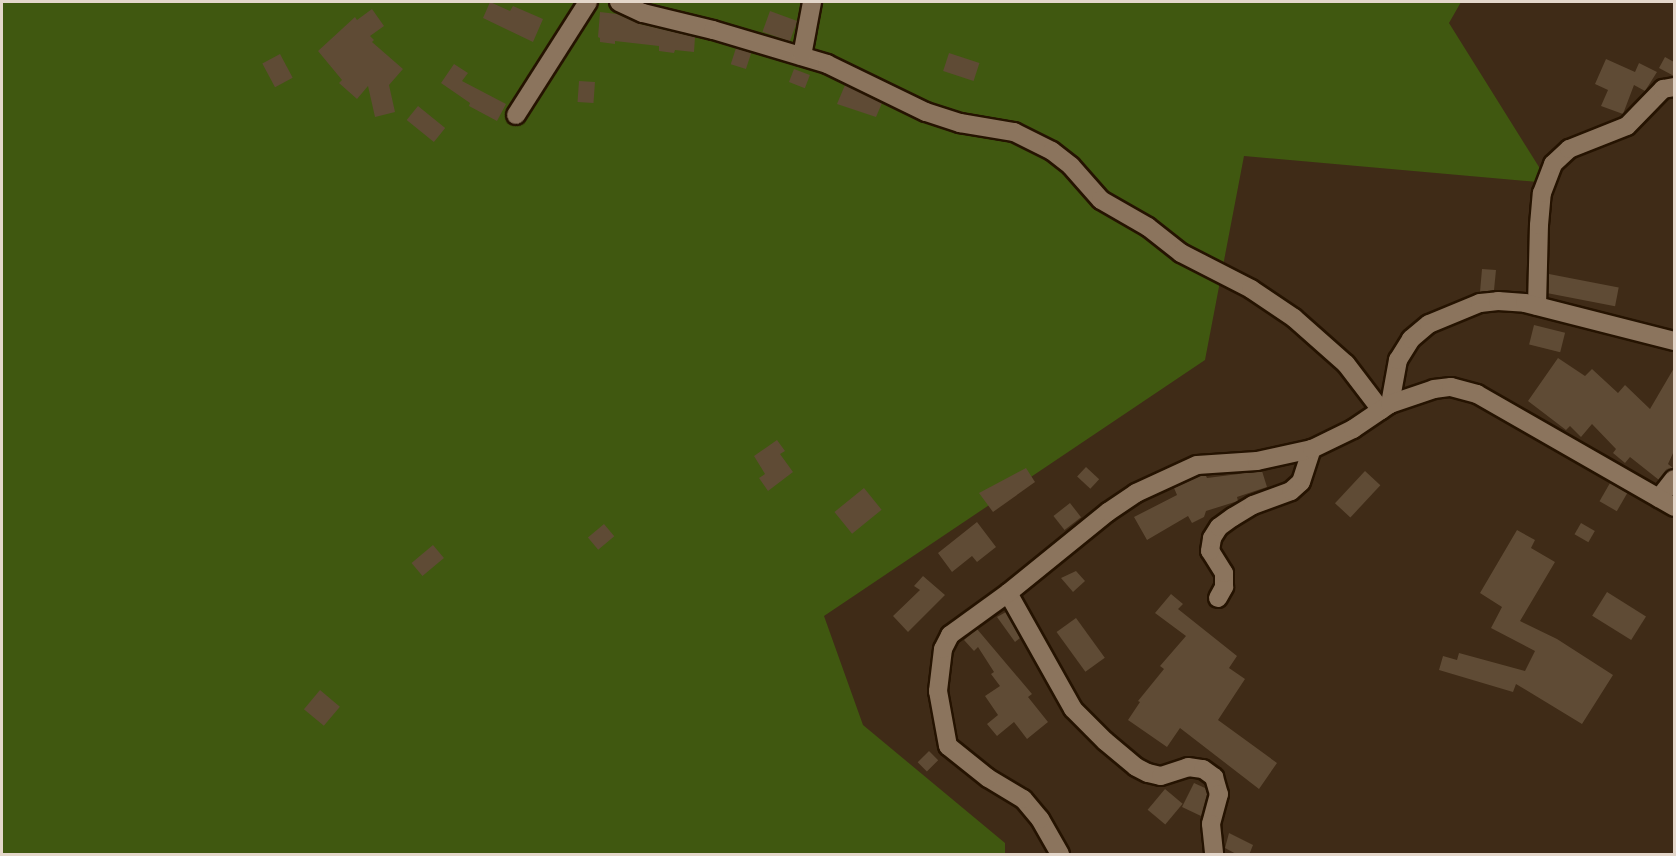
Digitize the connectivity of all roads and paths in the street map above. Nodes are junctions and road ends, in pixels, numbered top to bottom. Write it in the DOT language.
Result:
graph roads {
  1 [pos="588,2"];
  2 [pos="619,2"];
  3 [pos="812,2"];
  4 [pos="802,56"];
  5 [pos="1674,87"];
  6 [pos="516,115"];
  7 [pos="1537,306"];
  8 [pos="1674,341"];
  9 [pos="1385,407"];
  10 [pos="1312,448"];
  11 [pos="1674,479"];
  12 [pos="1667,503"];
  13 [pos="1008,593"];
  14 [pos="1218,598"];
  15 [pos="1060,855"];
  16 [pos="1214,855"];
  1 -- 6 [label="street"];
  2 -- 4 [label="street"];
  3 -- 4 [label="street"];
  4 -- 9 [label="street"];
  5 -- 7 [label="street"];
  7 -- 8 [label="street"];
  7 -- 9 [label="street"];
  9 -- 10 [label="street"];
  9 -- 12 [label="street"];
  10 -- 13 [label="street"];
  10 -- 14 [label="street"];
  11 -- 12 [label="street"];
  13 -- 15 [label="street"];
  13 -- 16 [label="street"];
}
